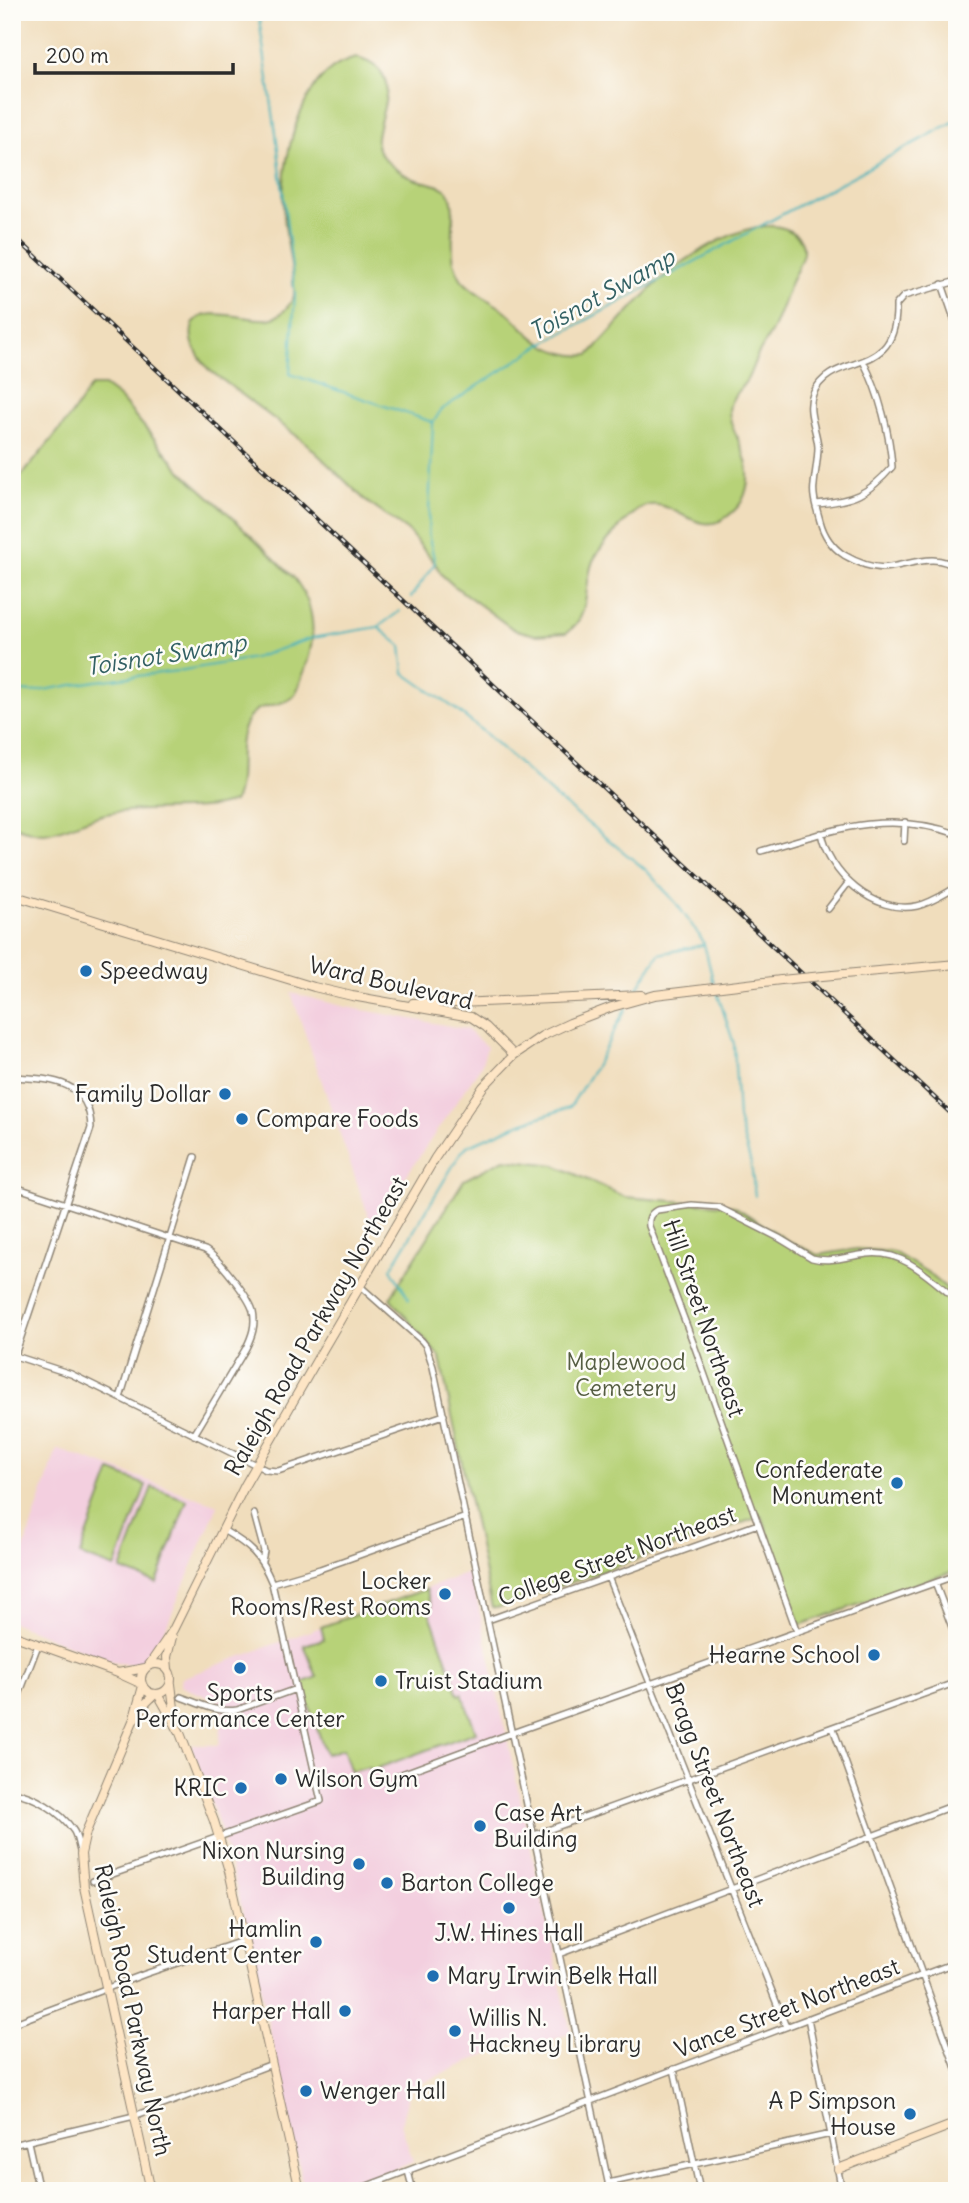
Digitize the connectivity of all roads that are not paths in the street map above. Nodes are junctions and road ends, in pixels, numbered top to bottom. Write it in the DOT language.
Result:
graph roads {
  1 [pos="957,281"];
  2 [pos="942,284"];
  3 [pos="957,327"];
  4 [pos="864,363"];
  5 [pos="816,504"];
  6 [pos="957,569"];
  7 [pos="905,822"];
  8 [pos="821,833"];
  9 [pos="957,834"];
  10 [pos="904,841"];
  11 [pos="761,850"];
  12 [pos="849,882"];
  13 [pos="957,887"];
  14 [pos="12,895"];
  15 [pos="828,909"];
  16 [pos="957,964"];
  17 [pos="655,995"];
  18 [pos="389,1002"];
  19 [pos="514,1055"];
  20 [pos="12,1077"];
  21 [pos="195,1157"];
  22 [pos="12,1186"];
  23 [pos="66,1204"];
  24 [pos="170,1238"];
  25 [pos="360,1286"];
  26 [pos="957,1300"];
  27 [pos="14,1355"];
  28 [pos="12,1364"];
  29 [pos="120,1398"];
  30 [pos="444,1415"];
  31 [pos="194,1435"];
  32 [pos="256,1465"];
  33 [pos="254,1514"];
  34 [pos="466,1517"];
  35 [pos="758,1524"];
  36 [pos="223,1530"];
  37 [pos="262,1561"];
  38 [pos="957,1575"];
  39 [pos="608,1577"];
  40 [pos="272,1583"];
  41 [pos="935,1583"];
  42 [pos="488,1620"];
  43 [pos="173,1630"];
  44 [pos="797,1632"];
  45 [pos="12,1635"];
  46 [pos="957,1640"];
  47 [pos="38,1645"];
  48 [pos="147,1666"];
  49 [pos="168,1669"];
  50 [pos="118,1673"];
  51 [pos="957,1682"];
  52 [pos="171,1683"];
  53 [pos="652,1684"];
  54 [pos="142,1686"];
  55 [pos="296,1689"];
  56 [pos="157,1694"];
  57 [pos="181,1696"];
  58 [pos="12,1713"];
  59 [pos="133,1721"];
  60 [pos="177,1726"];
  61 [pos="833,1728"];
  62 [pos="512,1733"];
  63 [pos="396,1776"];
  64 [pos="690,1779"];
  65 [pos="12,1792"];
  66 [pos="957,1804"];
  67 [pos="91,1821"];
  68 [pos="74,1831"];
  69 [pos="534,1835"];
  70 [pos="872,1836"];
  71 [pos="219,1838"];
  72 [pos="81,1854"];
  73 [pos="93,1881"];
  74 [pos="733,1888"];
  75 [pos="245,1940"];
  76 [pos="559,1954"];
  77 [pos="957,1962"];
  78 [pos="923,1975"];
  79 [pos="107,1989"];
  80 [pos="808,2018"];
  81 [pos="12,2024"];
  82 [pos="786,2027"];
  83 [pos="272,2064"];
  84 [pos="674,2069"];
  85 [pos="957,2071"];
  86 [pos="590,2101"];
  87 [pos="134,2116"];
  88 [pos="957,2123"];
  89 [pos="831,2134"];
  90 [pos="28,2142"];
  91 [pos="12,2145"];
  92 [pos="694,2164"];
  93 [pos="838,2169"];
  94 [pos="408,2171"];
  95 [pos="608,2183"];
  96 [pos="39,2191"];
  97 [pos="150,2191"];
  98 [pos="300,2191"];
  99 [pos="354,2191"];
  100 [pos="413,2191"];
  101 [pos="610,2191"];
  102 [pos="700,2191"];
  103 [pos="842,2191"];
  1 -- 2 [label="street"];
  2 -- 3 [label="street"];
  2 -- 4 [label="street"];
  4 -- 5 [label="street"];
  4 -- 5 [label="street"];
  5 -- 6 [label="street"];
  7 -- 8 [label="street"];
  7 -- 9 [label="street"];
  7 -- 10 [label="street"];
  8 -- 11 [label="street"];
  8 -- 12 [label="street"];
  12 -- 13 [label="street"];
  12 -- 15 [label="street"];
  14 -- 18 [label="street, Ward Boulevard"];
  16 -- 17 [label="street, bridge"];
  17 -- 18 [label="street"];
  17 -- 19 [label="street"];
  18 -- 19 [label="street, Ward Boulevard"];
  19 -- 25 [label="street, Raleigh Road Parkway Northeast"];
  20 -- 23 [label="street"];
  21 -- 24 [label="street"];
  22 -- 23 [label="street"];
  23 -- 24 [label="street"];
  23 -- 27 [label="street"];
  24 -- 29 [label="street"];
  24 -- 31 [label="street"];
  25 -- 30 [label="street"];
  25 -- 32 [label="street, Raleigh Road Parkway Northeast"];
  26 -- 35 [label="street, Hill Street Northeast"];
  27 -- 28 [label="street"];
  27 -- 29 [label="street"];
  29 -- 31 [label="street"];
  30 -- 32 [label="street"];
  30 -- 34 [label="street"];
  31 -- 32 [label="street"];
  32 -- 36 [label="street, Raleigh Road Parkway Northeast"];
  33 -- 37 [label="street"];
  34 -- 40 [label="street"];
  34 -- 42 [label="street"];
  35 -- 39 [label="street, College Street Northeast"];
  35 -- 44 [label="street, Hill Street Northeast"];
  36 -- 37 [label="street"];
  36 -- 43 [label="street, Raleigh Road Parkway Northeast"];
  37 -- 40 [label="street"];
  38 -- 41 [label="street"];
  39 -- 42 [label="street, College Street Northeast"];
  39 -- 53 [label="street, Bragg Street Northeast"];
  40 -- 55 [label="street"];
  41 -- 44 [label="street"];
  41 -- 46 [label="street"];
  42 -- 62 [label="street"];
  43 -- 48 [label="street, Raleigh Road Parkway Northeast"];
  43 -- 49 [label="street, Raleigh Road Parkway Northeast"];
  44 -- 53 [label="street"];
  45 -- 47 [label="street"];
  47 -- 50 [label="street"];
  47 -- 58 [label="street"];
  48 -- 49 [label="street"];
  48 -- 50 [label="street"];
  48 -- 54 [label="street"];
  49 -- 52 [label="street"];
  50 -- 54 [label="street"];
  51 -- 61 [label="street"];
  52 -- 56 [label="street"];
  52 -- 60 [label="street"];
  53 -- 62 [label="street"];
  53 -- 64 [label="street, Bragg Street Northeast"];
  54 -- 56 [label="street"];
  54 -- 59 [label="street, Raleigh Road Parkway North"];
  55 -- 57 [label="street"];
  55 -- 71 [label="street"];
  56 -- 59 [label="street, Raleigh Road Parkway North"];
  56 -- 60 [label="street"];
  59 -- 67 [label="street, Raleigh Road Parkway North"];
  60 -- 71 [label="street"];
  61 -- 64 [label="street"];
  61 -- 70 [label="street"];
  62 -- 63 [label="street"];
  62 -- 69 [label="street"];
  64 -- 69 [label="street"];
  64 -- 74 [label="street, Bragg Street Northeast"];
  65 -- 68 [label="street"];
  66 -- 70 [label="street"];
  67 -- 68 [label="street"];
  67 -- 72 [label="street, Raleigh Road Parkway North"];
  68 -- 72 [label="street"];
  69 -- 76 [label="street"];
  70 -- 74 [label="street"];
  70 -- 78 [label="street"];
  71 -- 73 [label="street"];
  71 -- 75 [label="street"];
  72 -- 79 [label="street, Raleigh Road Parkway North"];
  74 -- 76 [label="street"];
  74 -- 82 [label="street, Bragg Street Northeast"];
  75 -- 79 [label="street"];
  75 -- 83 [label="street"];
  76 -- 86 [label="street"];
  77 -- 78 [label="street, Vance Street Northeast"];
  78 -- 80 [label="street, Vance Street Northeast"];
  78 -- 85 [label="street"];
  79 -- 81 [label="street"];
  79 -- 87 [label="street, Raleigh Road Parkway North"];
  80 -- 82 [label="street, Vance Street Northeast"];
  80 -- 89 [label="street"];
  82 -- 84 [label="street, Vance Street Northeast"];
  83 -- 87 [label="street"];
  83 -- 98 [label="street"];
  84 -- 86 [label="street, Vance Street Northeast"];
  84 -- 92 [label="street"];
  86 -- 94 [label="street, Vance Street Northeast"];
  86 -- 95 [label="street"];
  87 -- 90 [label="street"];
  87 -- 97 [label="street, Raleigh Road Parkway North"];
  88 -- 93 [label="street"];
  89 -- 92 [label="street"];
  89 -- 93 [label="street"];
  90 -- 91 [label="street"];
  90 -- 96 [label="street"];
  92 -- 95 [label="street"];
  92 -- 102 [label="street"];
  93 -- 103 [label="street"];
  94 -- 99 [label="street, Vance Street Northeast"];
  94 -- 100 [label="street"];
  95 -- 101 [label="street"];
}
